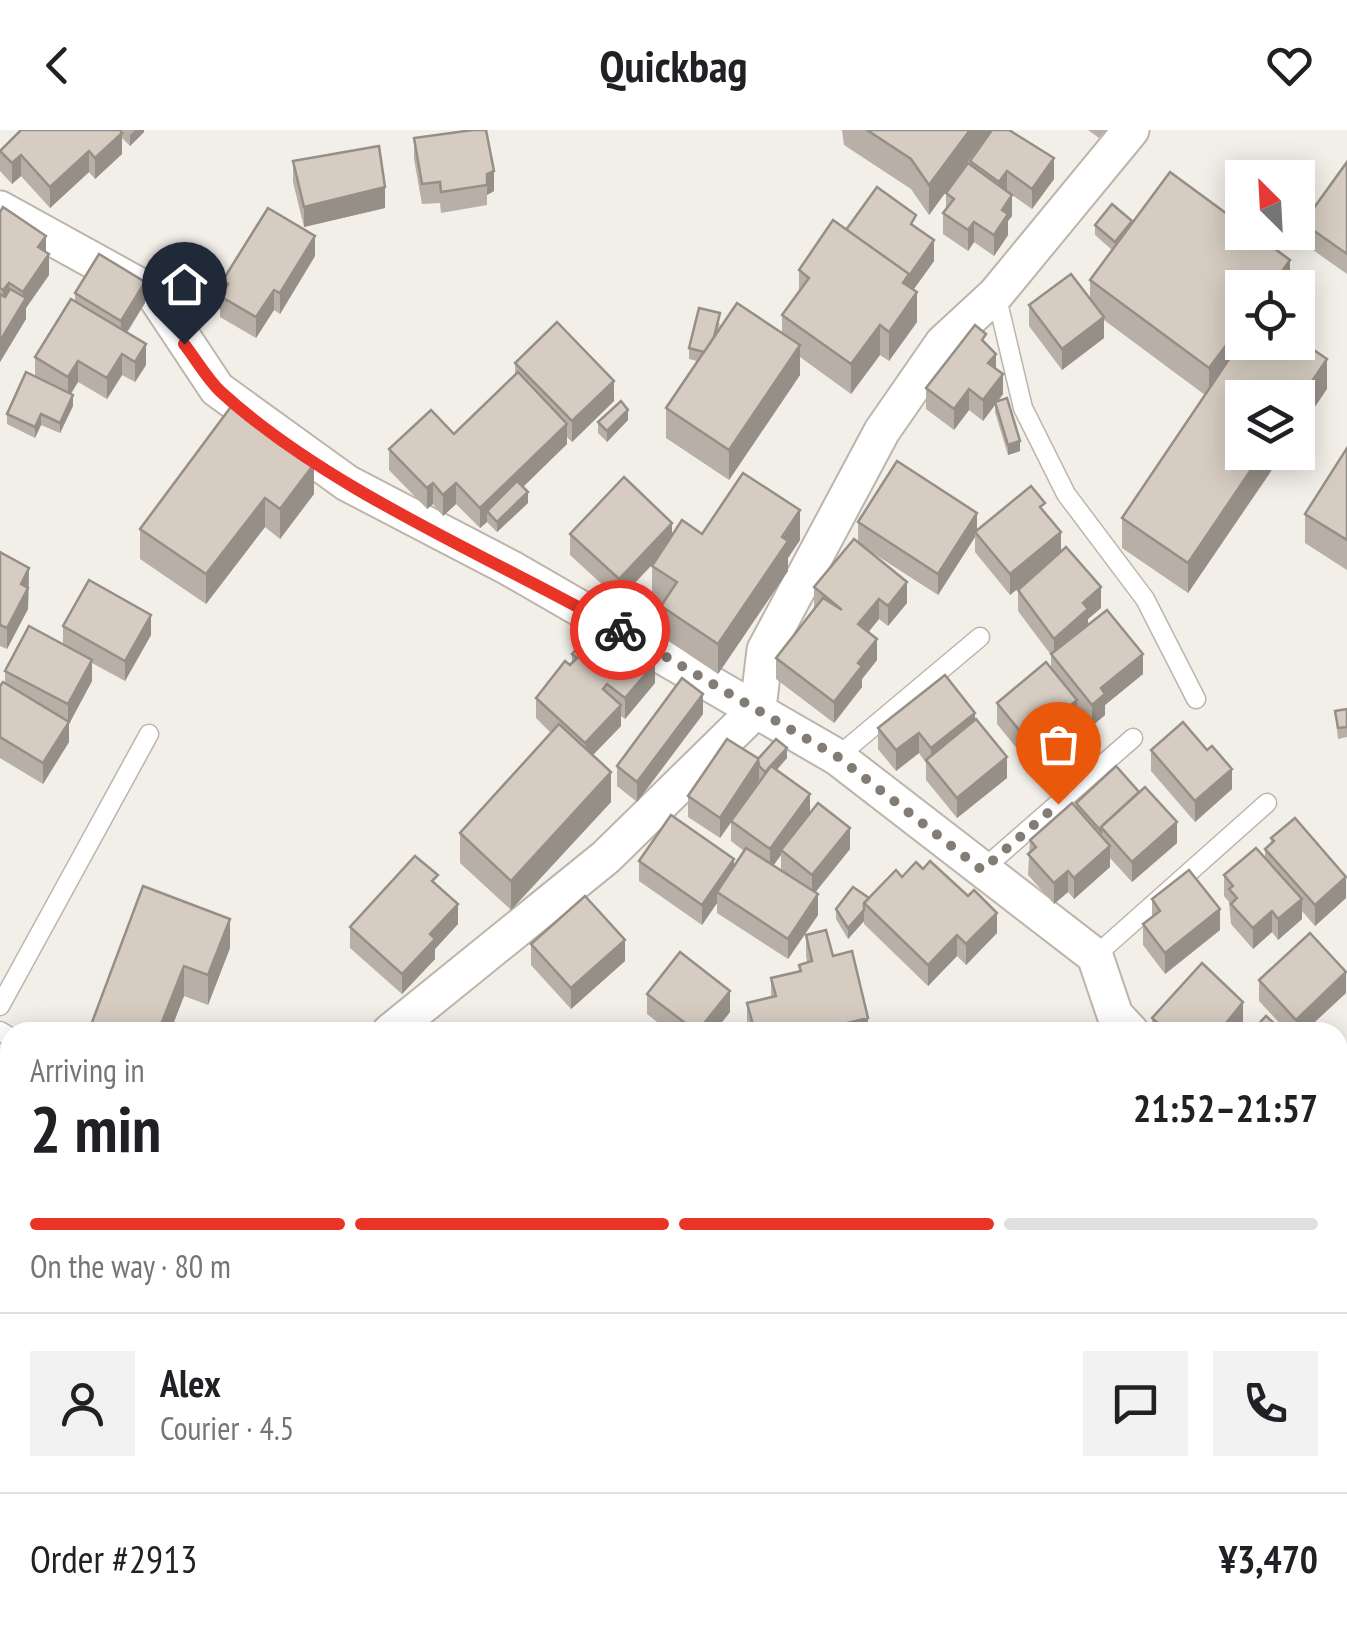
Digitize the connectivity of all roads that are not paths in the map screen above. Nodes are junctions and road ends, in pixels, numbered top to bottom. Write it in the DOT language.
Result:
graph roads {
  1 [pos="1131,130"];
  2 [pos="0,209"];
  3 [pos="996,294"];
  4 [pos="980,637"];
  5 [pos="1196,699"];
  6 [pos="758,708"];
  7 [pos="149,734"];
  8 [pos="1133,738"];
  9 [pos="838,757"];
  10 [pos="1267,803"];
  11 [pos="982,870"];
  12 [pos="1095,956"];
  13 [pos="0,1006"];
  14 [pos="402,1022"];
  15 [pos="1122,1022"];
  1 -- 3 [label="street"];
  2 -- 6 [label="street"];
  3 -- 5 [label="lane"];
  3 -- 6 [label="street"];
  4 -- 9 [label="lane"];
  6 -- 9 [label="street"];
  6 -- 14 [label="street"];
  7 -- 13 [label="lane"];
  8 -- 11 [label="lane"];
  9 -- 11 [label="street"];
  10 -- 12 [label="lane"];
  11 -- 12 [label="street"];
  12 -- 15 [label="street"];
}
